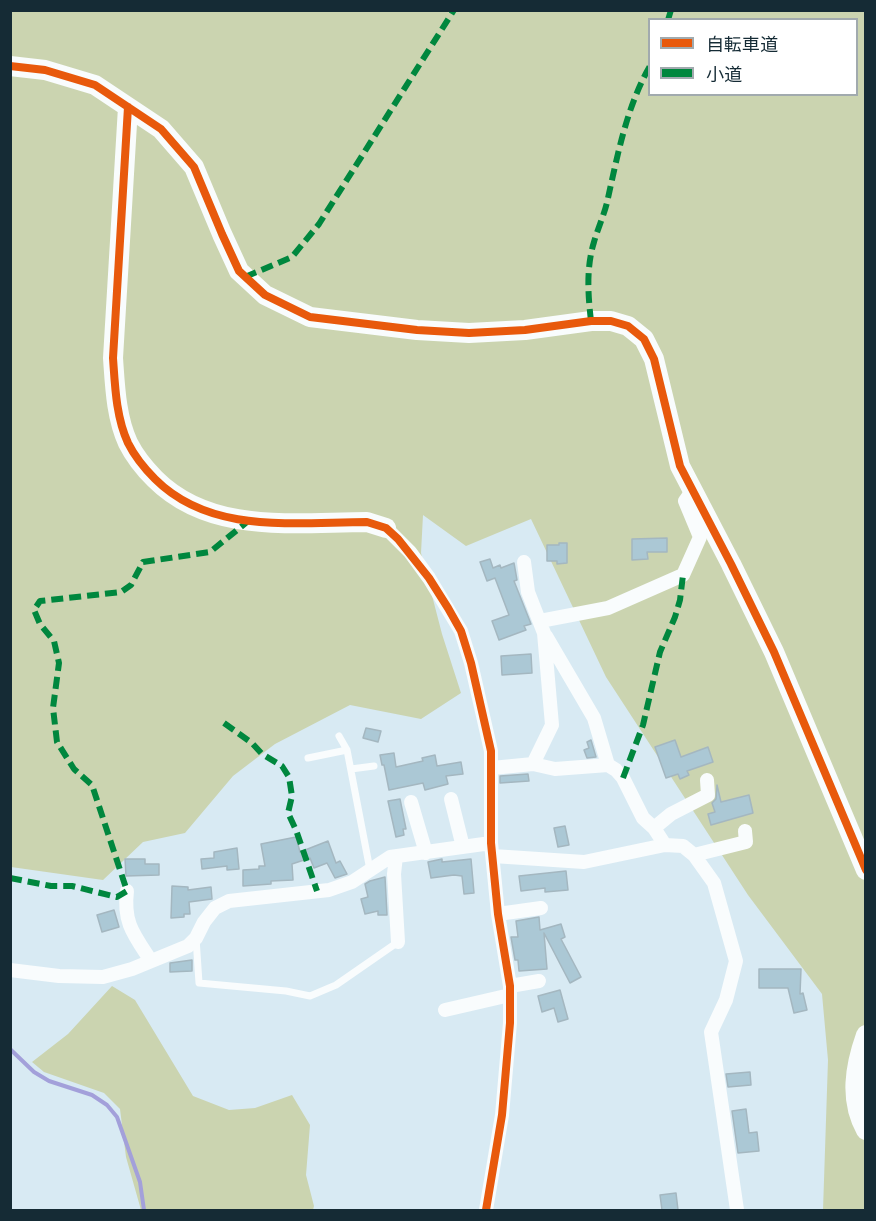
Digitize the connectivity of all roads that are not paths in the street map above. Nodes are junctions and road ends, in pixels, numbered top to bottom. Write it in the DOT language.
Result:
graph roads {
  1 [pos="10,66"];
  2 [pos="128,106"];
  3 [pos="692,491"];
  4 [pos="386,528"];
  5 [pos="524,562"];
  6 [pos="542,627"];
  7 [pos="339,736"];
  8 [pos="347,750"];
  9 [pos="308,758"];
  10 [pos="533,764"];
  11 [pos="608,765"];
  12 [pos="374,766"];
  13 [pos="492,768"];
  14 [pos="351,769"];
  15 [pos="707,780"];
  16 [pos="451,798"];
  17 [pos="411,802"];
  18 [pos="654,828"];
  19 [pos="745,831"];
  20 [pos="665,844"];
  21 [pos="463,848"];
  22 [pos="492,850"];
  23 [pos="426,853"];
  24 [pos="694,855"];
  25 [pos="396,856"];
  26 [pos="370,870"];
  27 [pos="866,870"];
  28 [pos="127,891"];
  29 [pos="541,908"];
  30 [pos="498,914"];
  31 [pos="196,938"];
  32 [pos="399,942"];
  33 [pos="151,961"];
  34 [pos="10,970"];
  35 [pos="539,981"];
  36 [pos="510,991"];
  37 [pos="445,1010"];
  38 [pos="866,1035"];
  39 [pos="866,1130"];
  40 [pos="486,1210"];
  41 [pos="737,1210"];
  1 -- 2 [label="street"];
  2 -- 3 [label="street"];
  2 -- 4 [label="street"];
  3 -- 6 [label="street"];
  3 -- 27 [label="street"];
  4 -- 13 [label="street"];
  5 -- 6 [label="street"];
  6 -- 10 [label="street"];
  6 -- 11 [label="street"];
  7 -- 8 [label="lane"];
  8 -- 9 [label="lane"];
  8 -- 14 [label="lane"];
  10 -- 11 [label="street"];
  10 -- 13 [label="street"];
  11 -- 18 [label="street"];
  12 -- 14 [label="lane"];
  13 -- 22 [label="street"];
  14 -- 26 [label="lane"];
  15 -- 18 [label="street"];
  16 -- 21 [label="street"];
  17 -- 23 [label="street"];
  18 -- 20 [label="street"];
  19 -- 24 [label="street"];
  20 -- 22 [label="street"];
  20 -- 24 [label="street"];
  21 -- 22 [label="street"];
  21 -- 23 [label="street"];
  22 -- 30 [label="street"];
  23 -- 25 [label="street"];
  24 -- 41 [label="street"];
  25 -- 26 [label="street"];
  25 -- 32 [label="street"];
  26 -- 31 [label="street"];
  28 -- 33 [label="street"];
  29 -- 30 [label="street"];
  30 -- 36 [label="street"];
  31 -- 32 [label="lane"];
  31 -- 33 [label="street"];
  33 -- 34 [label="street"];
  35 -- 36 [label="street"];
  36 -- 37 [label="street"];
  36 -- 40 [label="street"];
  38 -- 39 [label="street"];
}
